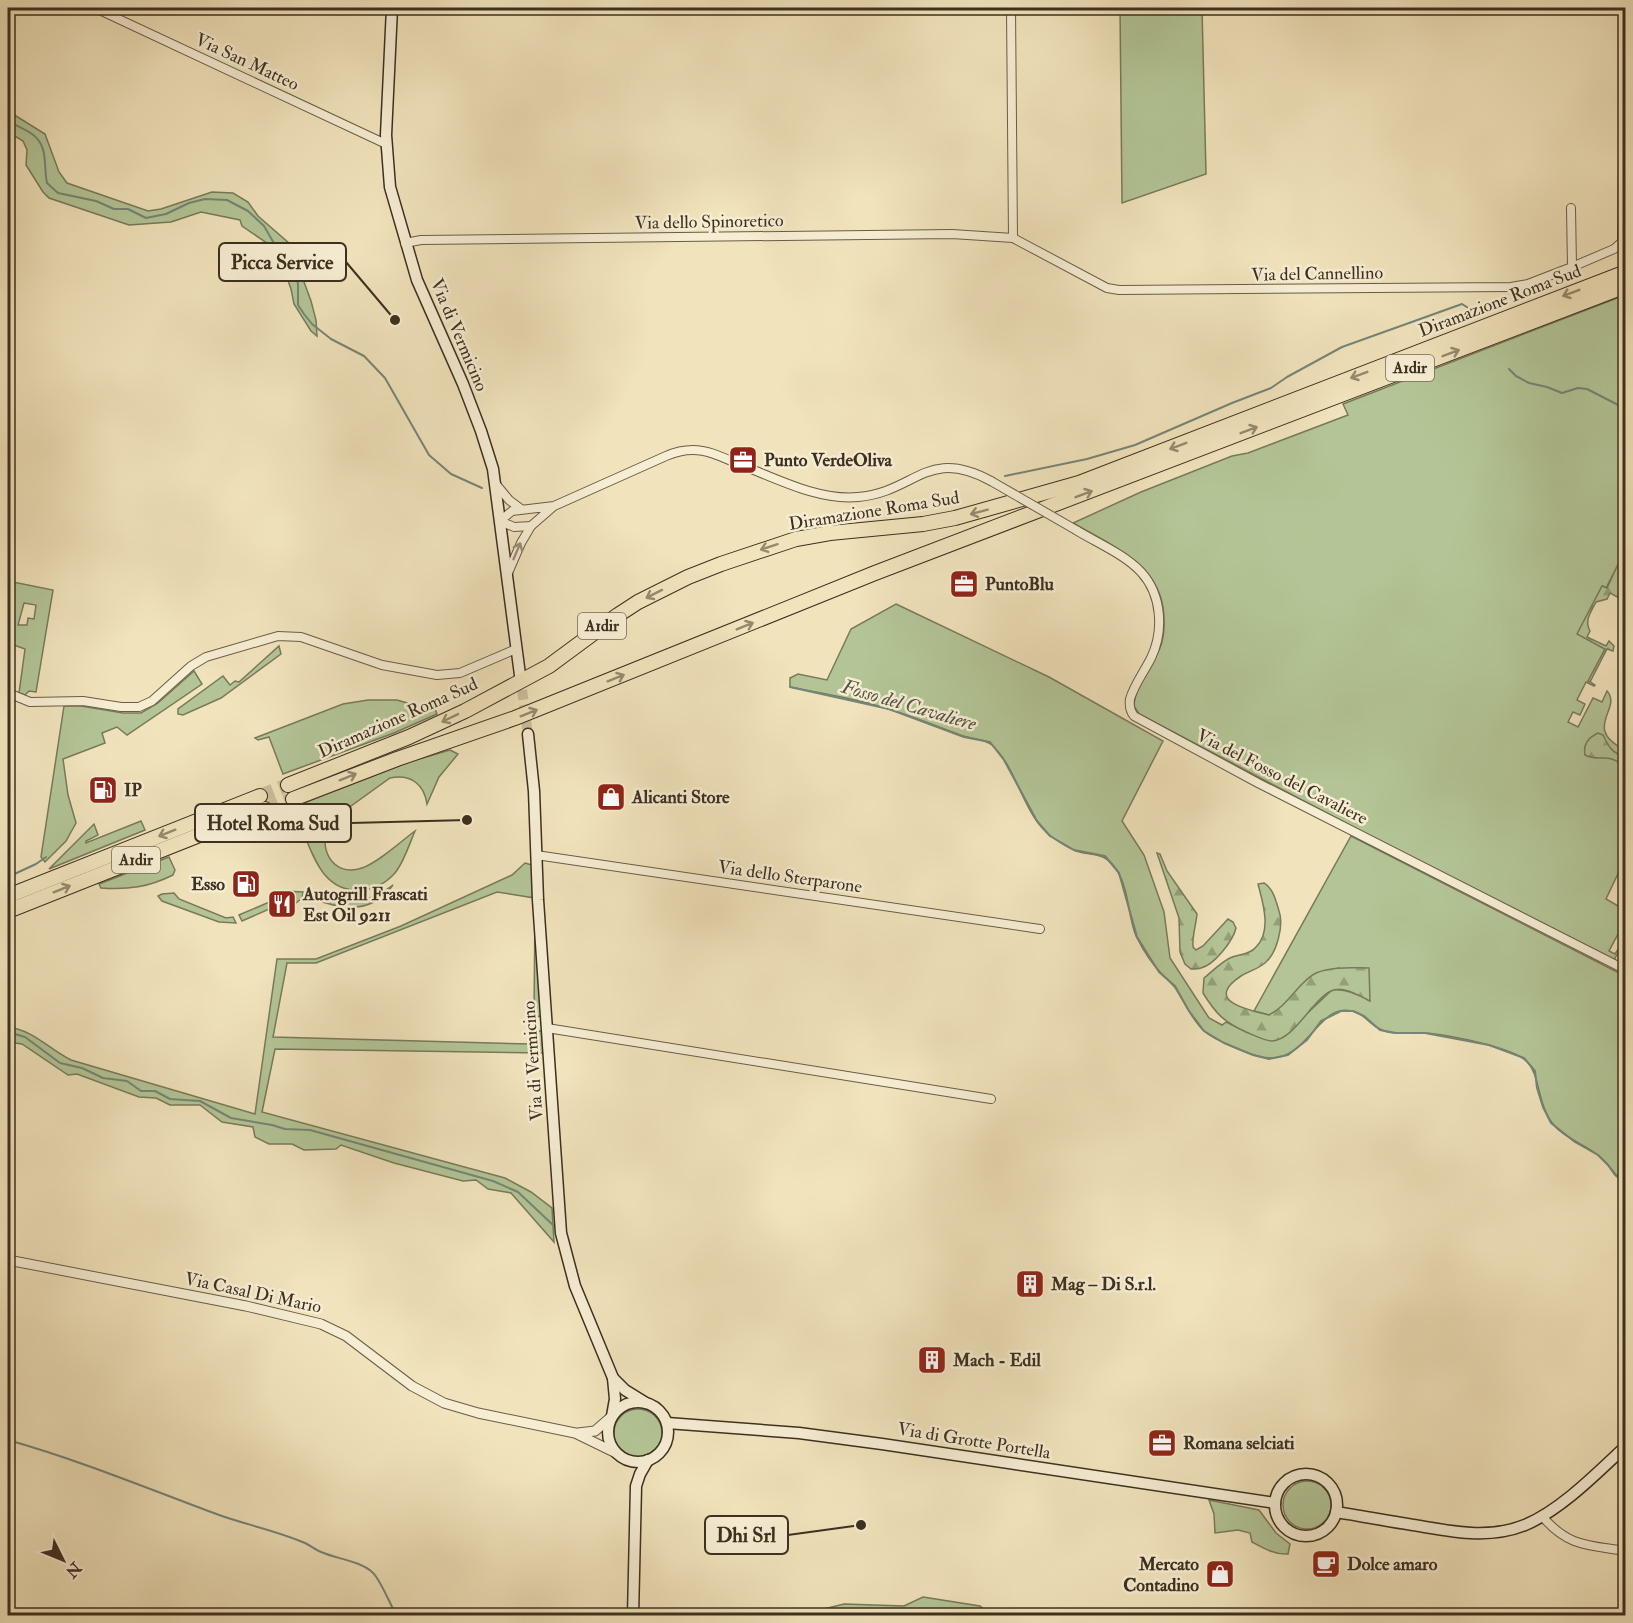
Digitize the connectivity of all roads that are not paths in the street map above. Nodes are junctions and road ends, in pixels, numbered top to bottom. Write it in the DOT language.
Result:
graph roads {
  1 [pos="95,8"];
  2 [pos="392,8"];
  3 [pos="1011,8"];
  4 [pos="386,144"];
  5 [pos="1623,158"];
  6 [pos="1571,208"];
  7 [pos="1013,238"];
  8 [pos="405,243"];
  9 [pos="1572,267"];
  10 [pos="1626,272"];
  11 [pos="1626,286"];
  12 [pos="495,483"];
  13 [pos="554,506"];
  14 [pos="521,509"];
  15 [pos="500,521"];
  16 [pos="531,526"];
  17 [pos="506,578"];
  18 [pos="516,649"];
  19 [pos="520,675"];
  20 [pos="8,693"];
  21 [pos="528,734"];
  22 [pos="288,785"];
  23 [pos="293,799"];
  24 [pos="536,855"];
  25 [pos="8,896"];
  26 [pos="8,911"];
  27 [pos="1040,929"];
  28 [pos="1626,970"];
  29 [pos="547,1028"];
  30 [pos="991,1099"];
  31 [pos="8,1260"];
  32 [pos="613,1377"];
  33 [pos="646,1403"];
  34 [pos="611,1417"];
  35 [pos="667,1423"];
  36 [pos="575,1433"];
  37 [pos="1626,1446"];
  38 [pos="616,1453"];
  39 [pos="648,1460"];
  40 [pos="636,1486"];
  41 [pos="1275,1503"];
  42 [pos="1336,1512"];
  43 [pos="1542,1516"];
  44 [pos="1626,1551"];
  45 [pos="633,1616"];
  1 -- 4 [label="street, Via San Matteo"];
  2 -- 4 [label="main road, Via di Vermicino"];
  3 -- 7 [label="street"];
  4 -- 8 [label="main road, Via di Vermicino"];
  5 -- 9 [label="street, Via del Cannellino"];
  6 -- 9 [label="street"];
  7 -- 8 [label="street, Via dello Spinoretico"];
  7 -- 9 [label="street, Via del Cannellino"];
  8 -- 12 [label="main road, Via di Vermicino"];
  10 -- 22 [label="highway, Diramazione Roma Sud / A1dir, one-way"];
  23 -- 11 [label="highway, Diramazione Roma Sud / A1dir, one-way"];
  12 -- 14 [label="street"];
  12 -- 15 [label="main road, Via di Vermicino"];
  13 -- 14 [label="street"];
  13 -- 16 [label="street"];
  13 -- 28 [label="street, Via del Fosso del Cavaliere, bridge"];
  14 -- 15 [label="street"];
  15 -- 16 [label="street"];
  15 -- 17 [label="main road, Via di Vermicino"];
  17 -- 16 [label="street, one-way"];
  17 -- 18 [label="main road, Via di Vermicino"];
  18 -- 19 [label="main road, Via di Vermicino"];
  18 -- 20 [label="street"];
  21 -- 24 [label="main road, Via di Vermicino"];
  24 -- 27 [label="street, Via dello Sterparone"];
  24 -- 29 [label="main road, Via di Vermicino"];
  26 -- 25 [label="highway, A1dir, one-way"];
  29 -- 30 [label="street"];
  29 -- 32 [label="main road, Via di Vermicino"];
  31 -- 36 [label="street, Via Casal Di Mario"];
  32 -- 33 [label="main road, Via di Vermicino"];
  32 -- 34 [label="main road, Via di Vermicino"];
  33 -- 34 [label="main road"];
  33 -- 35 [label="main road"];
  34 -- 36 [label="street, Via Casal Di Mario"];
  34 -- 38 [label="main road"];
  35 -- 39 [label="main road"];
  35 -- 41 [label="main road, Via di Grotte Portella"];
  36 -- 38 [label="street, Via Casal Di Mario"];
  37 -- 43 [label="main road"];
  38 -- 39 [label="main road"];
  38 -- 40 [label="main road"];
  39 -- 40 [label="main road"];
  40 -- 45 [label="main road"];
  41 -- 42 [label="main road"];
  41 -- 42 [label="main road"];
  42 -- 43 [label="main road"];
  43 -- 44 [label="street"];
}
